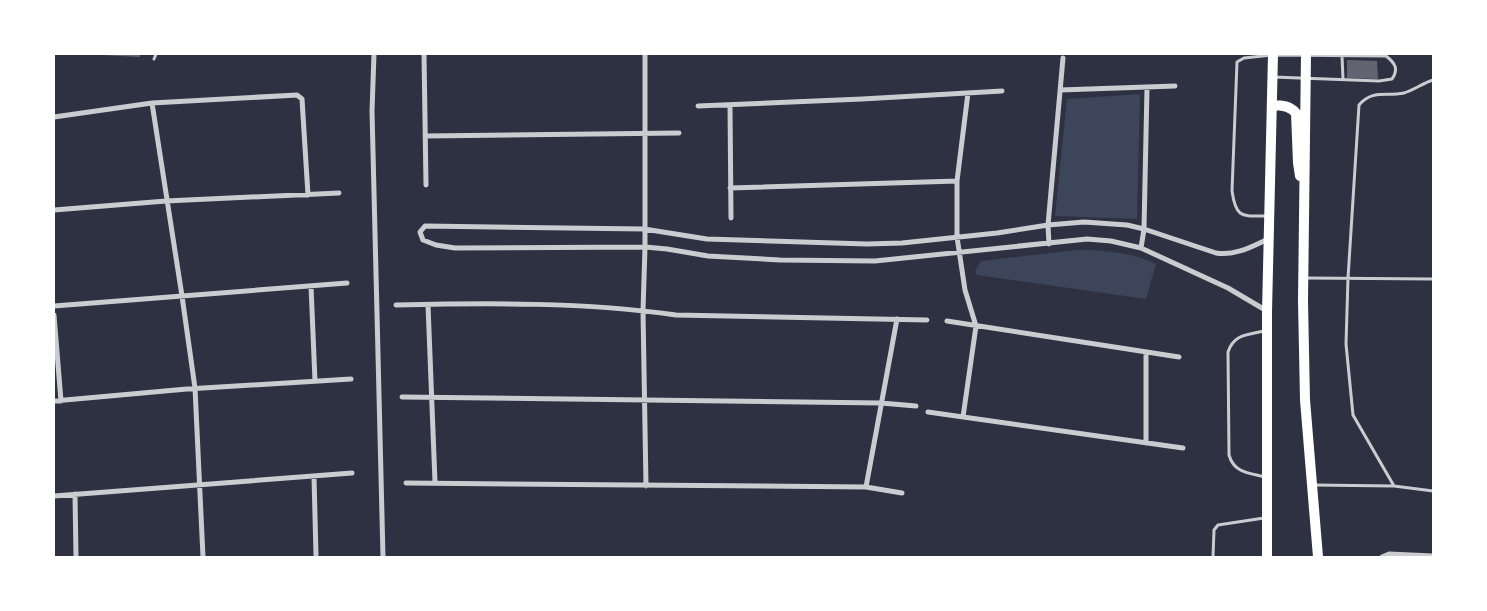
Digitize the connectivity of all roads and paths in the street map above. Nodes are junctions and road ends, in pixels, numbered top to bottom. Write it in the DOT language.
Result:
graph roads {
  1 [pos="156,54"];
  2 [pos="374,54"];
  3 [pos="424,54"];
  4 [pos="646,54"];
  5 [pos="1273,55"];
  6 [pos="1306,55"];
  7 [pos="1342,56"];
  8 [pos="1063,58"];
  9 [pos="154,59"];
  10 [pos="1273,77"];
  11 [pos="1306,78"];
  12 [pos="1343,79"];
  13 [pos="1433,80"];
  14 [pos="1175,86"];
  15 [pos="1147,88"];
  16 [pos="1060,90"];
  17 [pos="1002,91"];
  18 [pos="968,94"];
  19 [pos="152,103"];
  20 [pos="730,105"];
  21 [pos="1273,105"];
  22 [pos="698,106"];
  23 [pos="54,117"];
  24 [pos="645,132"];
  25 [pos="679,133"];
  26 [pos="425,136"];
  27 [pos="957,181"];
  28 [pos="426,185"];
  29 [pos="730,188"];
  30 [pos="1304,189"];
  31 [pos="339,193"];
  32 [pos="308,195"];
  33 [pos="166,201"];
  34 [pos="54,210"];
  35 [pos="1269,216"];
  36 [pos="731,218"];
  37 [pos="1048,225"];
  38 [pos="644,229"];
  39 [pos="1144,229"];
  40 [pos="957,237"];
  41 [pos="1268,239"];
  42 [pos="1049,244"];
  43 [pos="645,247"];
  44 [pos="1141,248"];
  45 [pos="958,254"];
  46 [pos="1303,278"];
  47 [pos="1348,278"];
  48 [pos="1433,279"];
  49 [pos="347,283"];
  50 [pos="311,286"];
  51 [pos="182,296"];
  52 [pos="428,304"];
  53 [pos="54,306"];
  54 [pos="396,306"];
  55 [pos="643,310"];
  56 [pos="1267,312"];
  57 [pos="54,314"];
  58 [pos="897,319"];
  59 [pos="927,320"];
  60 [pos="947,321"];
  61 [pos="976,326"];
  62 [pos="1267,330"];
  63 [pos="1146,352"];
  64 [pos="1179,357"];
  65 [pos="351,379"];
  66 [pos="316,381"];
  67 [pos="195,388"];
  68 [pos="402,397"];
  69 [pos="432,397"];
  70 [pos="645,400"];
  71 [pos="54,401"];
  72 [pos="61,401"];
  73 [pos="881,403"];
  74 [pos="916,406"];
  75 [pos="928,412"];
  76 [pos="963,417"];
  77 [pos="1146,443"];
  78 [pos="1183,448"];
  79 [pos="352,474"];
  80 [pos="314,476"];
  81 [pos="1267,478"];
  82 [pos="435,482"];
  83 [pos="406,483"];
  84 [pos="199,484"];
  85 [pos="1311,485"];
  86 [pos="646,486"];
  87 [pos="1394,486"];
  88 [pos="866,487"];
  89 [pos="1433,491"];
  90 [pos="902,493"];
  91 [pos="74,494"];
  92 [pos="54,496"];
  93 [pos="1268,518"];
  94 [pos="316,556"];
  95 [pos="1433,556"];
  96 [pos="76,557"];
  97 [pos="203,557"];
  98 [pos="383,557"];
  99 [pos="1213,557"];
  100 [pos="1267,557"];
  101 [pos="1318,557"];
  102 [pos="1382,557"];
  1 -- 9 [label="lane"];
  2 -- 98 [label="street"];
  3 -- 26 [label="street"];
  4 -- 24 [label="street"];
  5 -- 6 [label="lane"];
  5 -- 10 [label="main road"];
  5 -- 35 [label="lane"];
  6 -- 7 [label="lane"];
  6 -- 11 [label="main road"];
  7 -- 12 [label="lane"];
  7 -- 12 [label="lane"];
  8 -- 16 [label="street"];
  10 -- 11 [label="lane"];
  10 -- 21 [label="main road"];
  11 -- 12 [label="lane"];
  11 -- 30 [label="main road"];
  13 -- 47 [label="lane"];
  14 -- 15 [label="street"];
  15 -- 16 [label="street"];
  15 -- 39 [label="street"];
  16 -- 37 [label="street"];
  17 -- 18 [label="street"];
  18 -- 20 [label="street"];
  18 -- 27 [label="street"];
  19 -- 23 [label="street"];
  19 -- 32 [label="street"];
  19 -- 33 [label="street"];
  20 -- 22 [label="street"];
  20 -- 29 [label="street"];
  21 -- 30 [label="main road"];
  21 -- 35 [label="main road"];
  24 -- 25 [label="street"];
  24 -- 26 [label="street"];
  24 -- 38 [label="street"];
  26 -- 28 [label="street"];
  27 -- 29 [label="street"];
  27 -- 40 [label="street"];
  29 -- 36 [label="street"];
  30 -- 46 [label="main road"];
  31 -- 32 [label="street"];
  32 -- 33 [label="street"];
  33 -- 34 [label="street"];
  33 -- 51 [label="street"];
  35 -- 41 [label="main road"];
  37 -- 39 [label="street"];
  37 -- 40 [label="street"];
  37 -- 42 [label="street"];
  38 -- 40 [label="street"];
  38 -- 43 [label="street"];
  38 -- 43 [label="street"];
  39 -- 41 [label="street"];
  39 -- 44 [label="street"];
  40 -- 45 [label="street"];
  41 -- 56 [label="main road"];
  42 -- 44 [label="street"];
  42 -- 45 [label="street"];
  43 -- 45 [label="street"];
  43 -- 55 [label="street"];
  44 -- 56 [label="street"];
  45 -- 61 [label="street"];
  46 -- 47 [label="lane"];
  46 -- 85 [label="main road"];
  47 -- 48 [label="lane"];
  47 -- 87 [label="lane"];
  49 -- 50 [label="street"];
  50 -- 51 [label="street"];
  50 -- 66 [label="street"];
  51 -- 53 [label="street"];
  51 -- 67 [label="street"];
  52 -- 54 [label="street"];
  52 -- 55 [label="street"];
  52 -- 69 [label="street"];
  55 -- 58 [label="street"];
  55 -- 70 [label="street"];
  56 -- 62 [label="main road"];
  57 -- 72 [label="street"];
  58 -- 59 [label="street"];
  58 -- 73 [label="street"];
  60 -- 61 [label="street"];
  61 -- 63 [label="street"];
  61 -- 76 [label="street"];
  62 -- 81 [label="main road"];
  62 -- 81 [label="lane"];
  63 -- 64 [label="street"];
  63 -- 77 [label="street"];
  65 -- 66 [label="street"];
  66 -- 67 [label="street"];
  67 -- 72 [label="street"];
  67 -- 84 [label="street"];
  68 -- 69 [label="street"];
  69 -- 70 [label="street"];
  69 -- 82 [label="street"];
  70 -- 73 [label="street"];
  70 -- 86 [label="street"];
  71 -- 72 [label="street"];
  73 -- 74 [label="street"];
  73 -- 88 [label="street"];
  75 -- 76 [label="street"];
  76 -- 77 [label="street"];
  77 -- 78 [label="street"];
  79 -- 80 [label="street"];
  80 -- 84 [label="street"];
  80 -- 94 [label="street"];
  81 -- 93 [label="main road"];
  82 -- 83 [label="street"];
  82 -- 86 [label="street"];
  84 -- 91 [label="street"];
  84 -- 97 [label="street"];
  85 -- 87 [label="lane"];
  85 -- 101 [label="main road"];
  86 -- 88 [label="street"];
  87 -- 89 [label="lane"];
  88 -- 90 [label="street"];
  91 -- 92 [label="street"];
  91 -- 96 [label="street"];
  93 -- 99 [label="lane"];
  93 -- 100 [label="main road"];
  95 -- 102 [label="street"];
}
